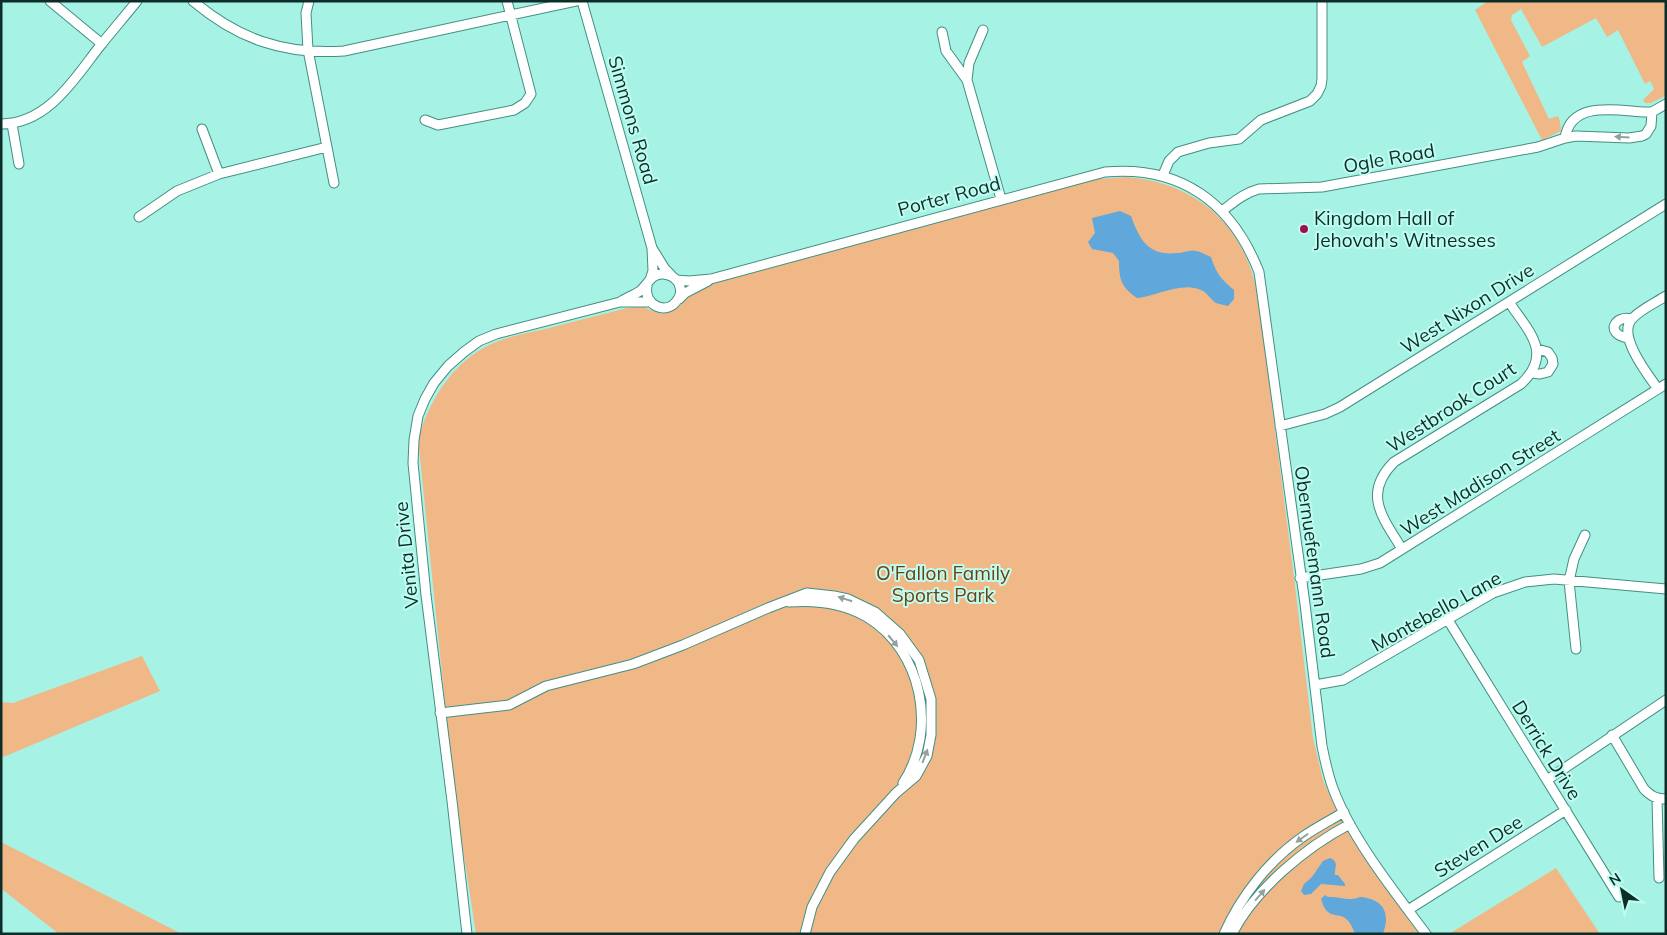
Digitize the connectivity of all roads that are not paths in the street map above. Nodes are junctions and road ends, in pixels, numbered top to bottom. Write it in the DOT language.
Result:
graph roads {
  1 [pos="50,1"];
  2 [pos="137,1"];
  3 [pos="192,1"];
  4 [pos="309,1"];
  5 [pos="506,1"];
  6 [pos="576,1"];
  7 [pos="582,1"];
  8 [pos="1322,1"];
  9 [pos="511,16"];
  10 [pos="983,30"];
  11 [pos="942,32"];
  12 [pos="102,44"];
  13 [pos="308,50"];
  14 [pos="967,80"];
  15 [pos="1666,104"];
  16 [pos="1652,112"];
  17 [pos="425,120"];
  18 [pos="1,124"];
  19 [pos="12,124"];
  20 [pos="202,129"];
  21 [pos="1565,138"];
  22 [pos="327,147"];
  23 [pos="19,164"];
  24 [pos="219,174"];
  25 [pos="1163,175"];
  26 [pos="334,183"];
  27 [pos="1197,190"];
  28 [pos="1001,199"];
  29 [pos="1666,204"];
  30 [pos="1222,211"];
  31 [pos="139,217"];
  32 [pos="652,248"];
  33 [pos="673,278"];
  34 [pos="711,279"];
  35 [pos="648,283"];
  36 [pos="1666,296"];
  37 [pos="678,300"];
  38 [pos="620,302"];
  39 [pos="650,302"];
  40 [pos="1509,302"];
  41 [pos="1632,319"];
  42 [pos="1628,338"];
  43 [pos="1538,349"];
  44 [pos="1532,373"];
  45 [pos="1662,387"];
  46 [pos="1280,426"];
  47 [pos="1585,535"];
  48 [pos="1402,549"];
  49 [pos="1300,578"];
  50 [pos="1569,581"];
  51 [pos="1666,589"];
  52 [pos="1448,620"];
  53 [pos="1576,648"];
  54 [pos="1315,685"];
  55 [pos="1666,700"];
  56 [pos="440,713"];
  57 [pos="1612,735"];
  58 [pos="1547,780"];
  59 [pos="1661,799"];
  60 [pos="1566,810"];
  61 [pos="1344,812"];
  62 [pos="1350,824"];
  63 [pos="1659,878"];
  64 [pos="1619,897"];
  65 [pos="1408,910"];
  66 [pos="467,934"];
  67 [pos="805,934"];
  68 [pos="1224,934"];
  69 [pos="1232,934"];
  70 [pos="1426,934"];
  1 -- 12 [label="street"];
  2 -- 12 [label="street"];
  3 -- 13 [label="street"];
  4 -- 13 [label="street"];
  5 -- 9 [label="street"];
  6 -- 9 [label="street"];
  7 -- 32 [label="street, Simmons Road"];
  8 -- 25 [label="street"];
  9 -- 13 [label="street"];
  9 -- 17 [label="street"];
  10 -- 14 [label="street"];
  11 -- 14 [label="street"];
  12 -- 19 [label="street"];
  13 -- 22 [label="street"];
  14 -- 28 [label="street"];
  15 -- 16 [label="street"];
  16 -- 21 [label="street"];
  16 -- 21 [label="street, Ogle Road, one-way"];
  18 -- 19 [label="street"];
  19 -- 23 [label="street"];
  20 -- 24 [label="street"];
  21 -- 30 [label="street, Ogle Road"];
  22 -- 24 [label="street"];
  22 -- 26 [label="street"];
  24 -- 31 [label="street"];
  25 -- 27 [label="street, Porter Road"];
  25 -- 28 [label="street, Porter Road"];
  27 -- 30 [label="street, Obernuefemann Road"];
  28 -- 34 [label="street, Porter Road"];
  29 -- 40 [label="street, West Nixon Drive"];
  30 -- 46 [label="street, Obernuefemann Road"];
  32 -- 33 [label="street, Simmons Road"];
  32 -- 35 [label="street, Simmons Road"];
  33 -- 34 [label="street, Porter Road"];
  33 -- 35 [label="street"];
  33 -- 37 [label="street"];
  34 -- 37 [label="street, Porter Road"];
  35 -- 38 [label="street, Venita Drive"];
  35 -- 39 [label="street"];
  36 -- 41 [label="street"];
  37 -- 39 [label="street"];
  38 -- 39 [label="street, Venita Drive"];
  38 -- 56 [label="street, Venita Drive"];
  40 -- 43 [label="street, Westbrook Court"];
  40 -- 46 [label="street, West Nixon Drive"];
  41 -- 42 [label="street"];
  41 -- 42 [label="street"];
  42 -- 45 [label="street"];
  43 -- 44 [label="street, Westbrook Court"];
  43 -- 44 [label="street, Westbrook Court"];
  44 -- 48 [label="street, Westbrook Court"];
  45 -- 48 [label="street, West Madison Street"];
  46 -- 49 [label="street, Obernuefemann Road"];
  47 -- 50 [label="street"];
  48 -- 49 [label="street, West Madison Street"];
  49 -- 54 [label="street, Obernuefemann Road"];
  50 -- 51 [label="street, Montebello Lane"];
  50 -- 52 [label="street, Montebello Lane"];
  50 -- 53 [label="street"];
  52 -- 54 [label="street, Montebello Lane"];
  52 -- 58 [label="street, Derrick Drive"];
  54 -- 61 [label="street, Obernuefemann Road"];
  55 -- 57 [label="street"];
  56 -- 66 [label="street, Venita Drive"];
  56 -- 67 [label="street"];
  57 -- 58 [label="street"];
  57 -- 59 [label="street"];
  58 -- 60 [label="street, Derrick Drive"];
  59 -- 63 [label="street"];
  60 -- 64 [label="street, Derrick Drive"];
  60 -- 65 [label="street, Steven Dee"];
  61 -- 62 [label="street, Obernuefemann Road"];
  61 -- 68 [label="street, one-way"];
  62 -- 65 [label="street, Obernuefemann Road"];
  69 -- 62 [label="street, one-way"];
  65 -- 70 [label="street, Obernuefemann Road"];
}
